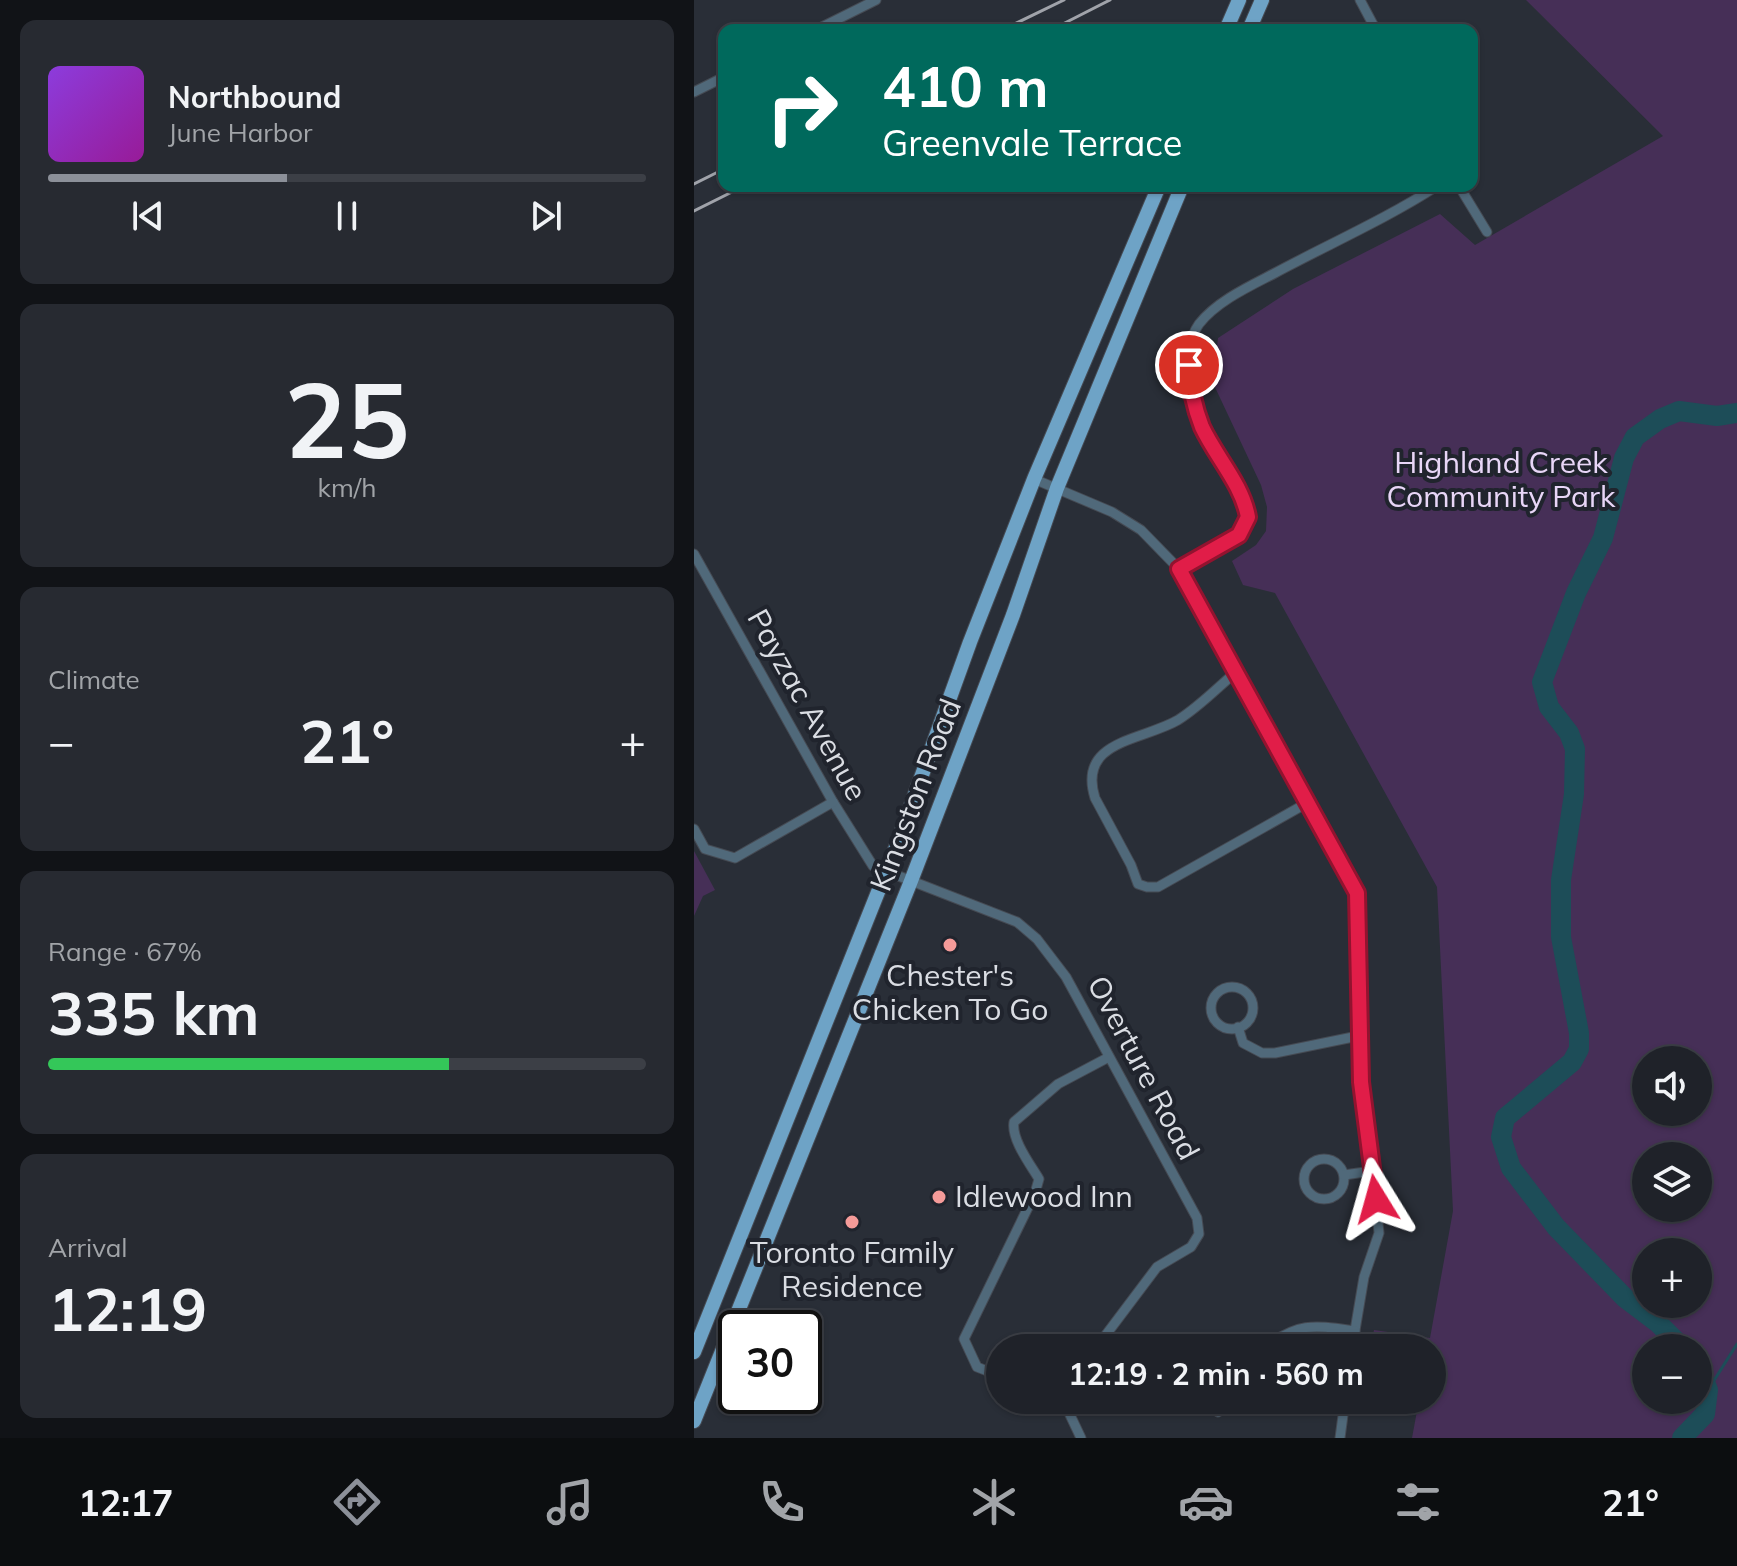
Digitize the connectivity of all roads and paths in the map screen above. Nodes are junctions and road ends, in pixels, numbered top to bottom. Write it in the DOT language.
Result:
graph roads {
  1 [pos="876,0"];
  2 [pos="1239,0"];
  3 [pos="1262,0"];
  4 [pos="1360,0"];
  5 [pos="828,24"];
  6 [pos="1229,24"];
  7 [pos="1252,24"];
  8 [pos="1373,24"];
  9 [pos="718,80"];
  10 [pos="694,92"];
  11 [pos="1156,192"];
  12 [pos="1179,192"];
  13 [pos="1427,192"];
  14 [pos="1463,192"];
  15 [pos="1487,232"];
  16 [pos="1034,479"];
  17 [pos="1057,488"];
  18 [pos="694,554"];
  19 [pos="1179,569"];
  20 [pos="1236,672"];
  21 [pos="833,802"];
  22 [pos="1307,803"];
  23 [pos="694,829"];
  24 [pos="886,873"];
  25 [pos="911,881"];
  26 [pos="1238,1027"];
  27 [pos="1358,1036"];
  28 [pos="1109,1057"];
  29 [pos="1372,1171"];
  30 [pos="1344,1175"];
  31 [pos="1355,1331"];
  32 [pos="1106,1334"];
  33 [pos="1282,1334"];
  34 [pos="1354,1334"];
  35 [pos="694,1352"];
  36 [pos="986,1371"];
  37 [pos="1070,1414"];
  38 [pos="1343,1414"];
  39 [pos="694,1421"];
  40 [pos="1081,1438"];
  41 [pos="1340,1438"];
  1 -- 5 [label="street"];
  2 -- 6 [label="main road"];
  3 -- 7 [label="main road"];
  4 -- 8 [label="street"];
  9 -- 10 [label="street"];
  11 -- 16 [label="main road, Kingston Road"];
  12 -- 17 [label="main road, Kingston Road"];
  13 -- 19 [label="street"];
  14 -- 15 [label="street"];
  16 -- 17 [label="street"];
  16 -- 24 [label="main road, Kingston Road"];
  17 -- 19 [label="street"];
  17 -- 25 [label="main road, Kingston Road"];
  18 -- 21 [label="street, Payzac Avenue"];
  19 -- 20 [label="street"];
  20 -- 22 [label="street"];
  20 -- 22 [label="street"];
  21 -- 23 [label="street"];
  21 -- 24 [label="street, Payzac Avenue"];
  22 -- 27 [label="street"];
  24 -- 25 [label="street, Overture Road"];
  24 -- 35 [label="main road, Kingston Road"];
  25 -- 28 [label="street, Overture Road"];
  25 -- 39 [label="main road, Kingston Road"];
  26 -- 26 [label="street"];
  26 -- 27 [label="street"];
  27 -- 29 [label="street"];
  28 -- 32 [label="street, Overture Road"];
  28 -- 36 [label="street"];
  29 -- 30 [label="street"];
  29 -- 31 [label="street"];
  30 -- 30 [label="street"];
  31 -- 33 [label="street"];
  31 -- 34 [label="street"];
  37 -- 40 [label="street"];
  38 -- 41 [label="street"];
}
